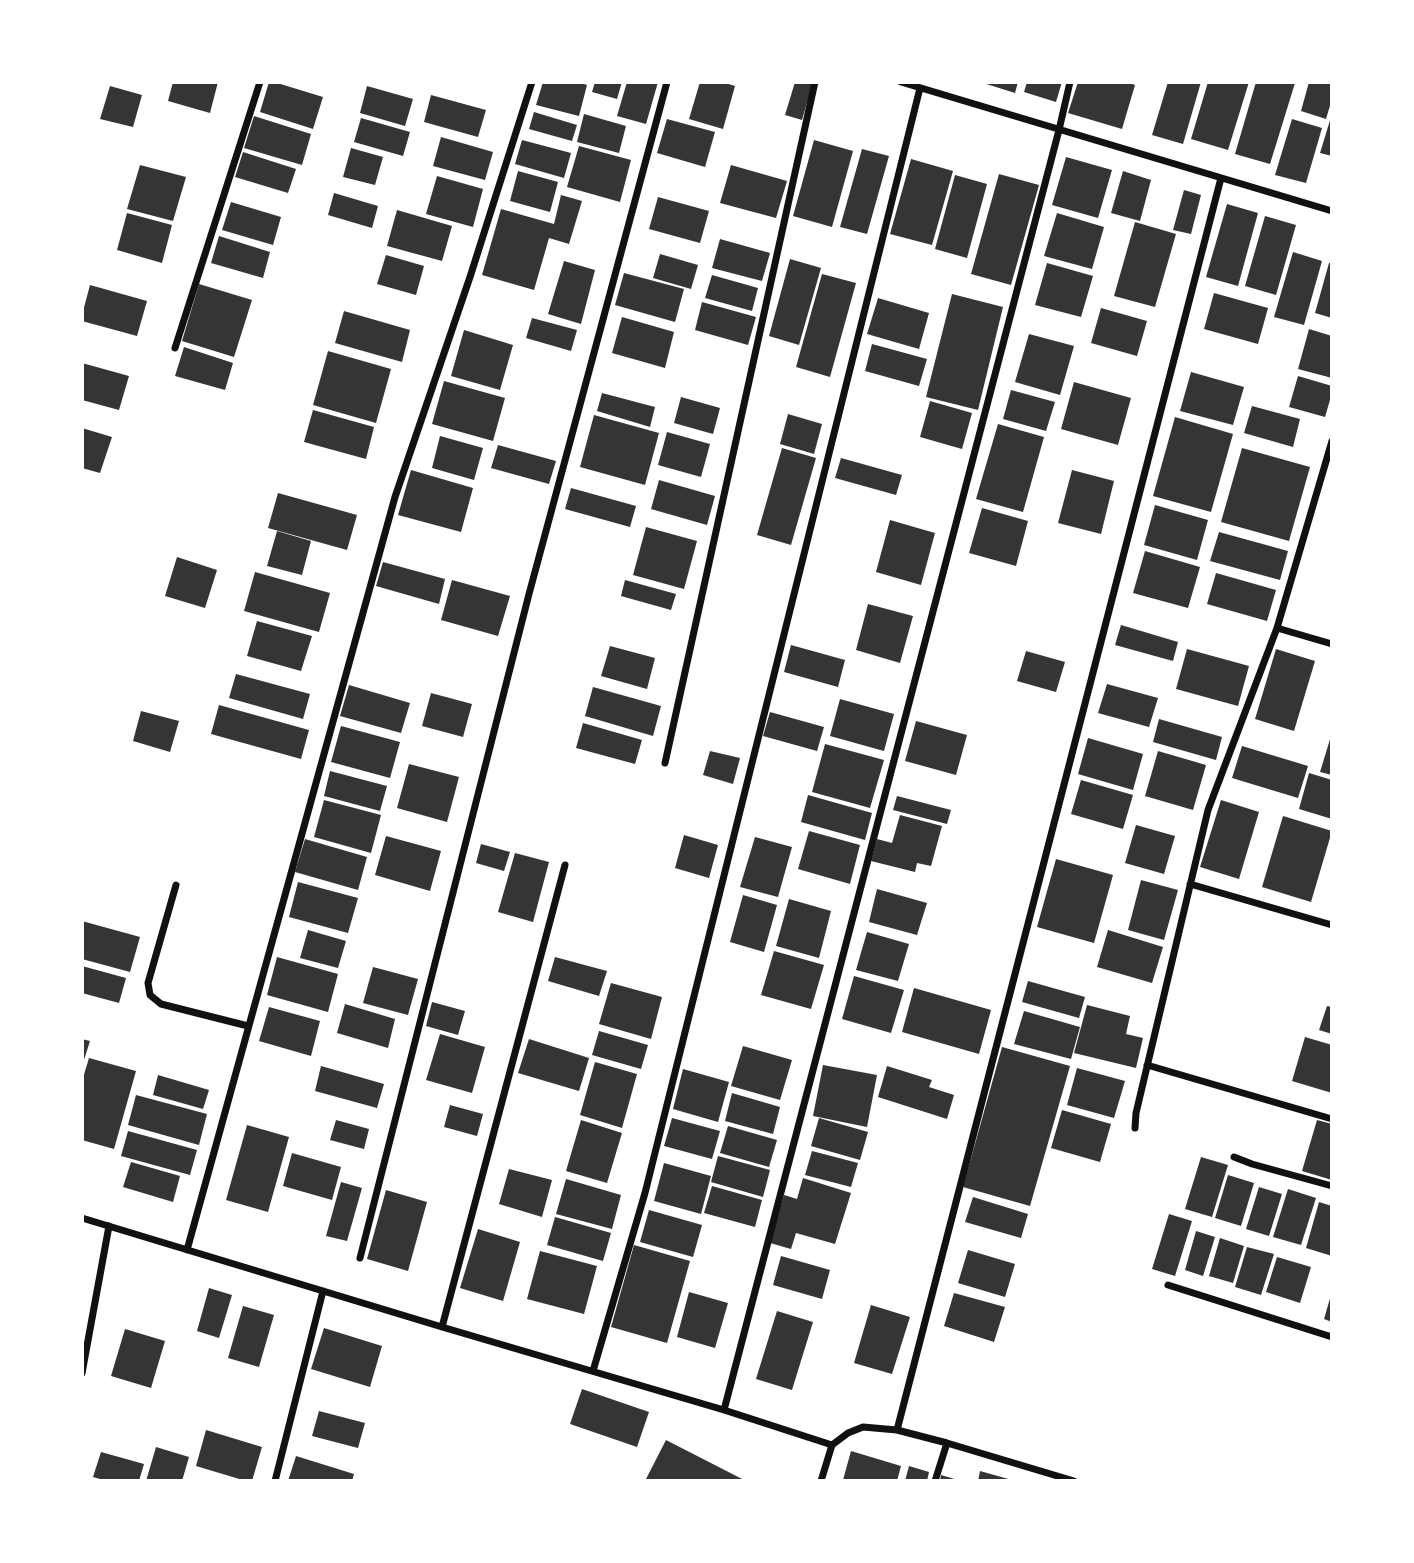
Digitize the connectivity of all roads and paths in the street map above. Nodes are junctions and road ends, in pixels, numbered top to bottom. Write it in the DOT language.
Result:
graph roads {
  1 [pos="260,82"];
  2 [pos="533,82"];
  3 [pos="667,82"];
  4 [pos="815,82"];
  5 [pos="901,82"];
  6 [pos="1070,82"];
  7 [pos="920,88"];
  8 [pos="1059,130"];
  9 [pos="1221,178"];
  10 [pos="1332,211"];
  11 [pos="175,348"];
  12 [pos="1332,442"];
  13 [pos="1277,628"];
  14 [pos="1332,644"];
  15 [pos="665,763"];
  16 [pos="565,865"];
  17 [pos="1189,884"];
  18 [pos="176,885"];
  19 [pos="1332,925"];
  20 [pos="248,1026"];
  21 [pos="1147,1065"];
  22 [pos="1332,1119"];
  23 [pos="1135,1128"];
  24 [pos="1234,1157"];
  25 [pos="1332,1186"];
  26 [pos="82,1218"];
  27 [pos="109,1226"];
  28 [pos="187,1250"];
  29 [pos="360,1258"];
  30 [pos="1168,1285"];
  31 [pos="323,1291"];
  32 [pos="442,1327"];
  33 [pos="1332,1337"];
  34 [pos="593,1371"];
  35 [pos="82,1373"];
  36 [pos="723,1410"];
  37 [pos="897,1430"];
  38 [pos="947,1443"];
  39 [pos="832,1445"];
  40 [pos="275,1481"];
  41 [pos="821,1481"];
  42 [pos="935,1481"];
  43 [pos="1074,1481"];
  1 -- 11 [label="street"];
  2 -- 20 [label="street"];
  3 -- 29 [label="street"];
  4 -- 15 [label="street"];
  5 -- 7 [label="street"];
  6 -- 8 [label="street"];
  7 -- 8 [label="street"];
  7 -- 34 [label="street"];
  8 -- 9 [label="street"];
  8 -- 36 [label="street"];
  9 -- 10 [label="street"];
  9 -- 37 [label="street"];
  12 -- 13 [label="street"];
  13 -- 14 [label="street"];
  13 -- 17 [label="street"];
  16 -- 32 [label="street"];
  17 -- 19 [label="street"];
  17 -- 21 [label="street"];
  18 -- 20 [label="street"];
  20 -- 28 [label="street"];
  21 -- 22 [label="street"];
  21 -- 23 [label="street"];
  24 -- 25 [label="street"];
  26 -- 27 [label="street"];
  27 -- 28 [label="street"];
  27 -- 35 [label="street"];
  28 -- 31 [label="street"];
  30 -- 33 [label="street"];
  31 -- 32 [label="street"];
  31 -- 40 [label="street"];
  32 -- 34 [label="street"];
  34 -- 36 [label="street"];
  36 -- 39 [label="street"];
  37 -- 38 [label="street"];
  37 -- 39 [label="street"];
  38 -- 42 [label="street"];
  38 -- 43 [label="street"];
  39 -- 41 [label="street"];
}
